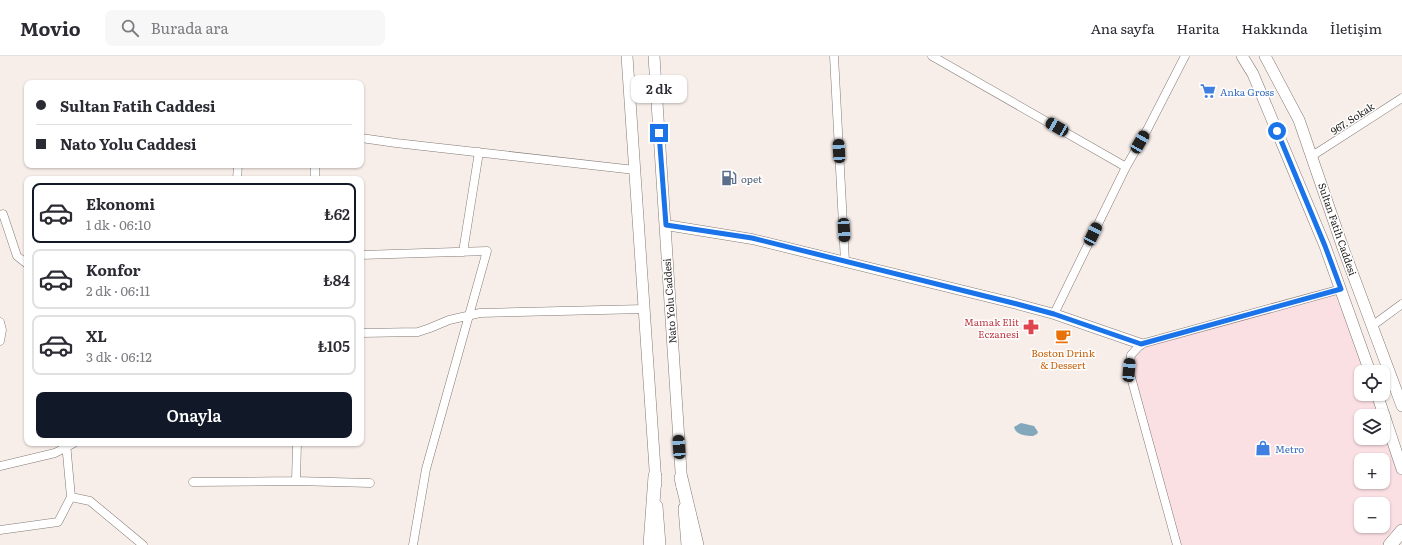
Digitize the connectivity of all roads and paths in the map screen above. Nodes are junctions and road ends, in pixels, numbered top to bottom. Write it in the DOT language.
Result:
graph roads {
  1 [pos="627,56"];
  2 [pos="654,56"];
  3 [pos="834,56"];
  4 [pos="932,56"];
  5 [pos="1185,56"];
  6 [pos="1242,56"];
  7 [pos="1265,56"];
  8 [pos="1402,98"];
  9 [pos="364,138"];
  10 [pos="479,152"];
  11 [pos="1312,156"];
  12 [pos="1126,167"];
  13 [pos="634,170"];
  14 [pos="2,219"];
  15 [pos="666,225"];
  16 [pos="463,252"];
  17 [pos="364,255"];
  18 [pos="24,262"];
  19 [pos="845,262"];
  20 [pos="1341,289"];
  21 [pos="1402,304"];
  22 [pos="644,309"];
  23 [pos="470,314"];
  24 [pos="1054,314"];
  25 [pos="0,322"];
  26 [pos="1372,326"];
  27 [pos="364,333"];
  28 [pos="0,341"];
  29 [pos="1141,344"];
  30 [pos="1368,365"];
  31 [pos="1379,401"];
  32 [pos="1402,406"];
  33 [pos="65,446"];
  34 [pos="66,446"];
  35 [pos="297,446"];
  36 [pos="0,466"];
  37 [pos="1402,469"];
  38 [pos="655,476"];
  39 [pos="681,478"];
  40 [pos="193,482"];
  41 [pos="296,482"];
  42 [pos="370,483"];
  43 [pos="71,497"];
  44 [pos="0,530"];
  45 [pos="1402,531"];
  46 [pos="143,545"];
  47 [pos="412,545"];
  48 [pos="650,545"];
  49 [pos="660,545"];
  50 [pos="687,545"];
  51 [pos="697,545"];
  52 [pos="1177,545"];
  53 [pos="1390,545"];
  1 -- 13 [label="main road"];
  2 -- 15 [label="main road, Nato Yolu Caddesi"];
  3 -- 19 [label="street"];
  4 -- 12 [label="street"];
  5 -- 12 [label="street"];
  6 -- 20 [label="main road, Sultan Fatih Caddesi"];
  7 -- 11 [label="main road, Sultan Fatih Caddesi"];
  8 -- 11 [label="street, 967. Sokak"];
  9 -- 10 [label="street"];
  10 -- 13 [label="street"];
  10 -- 16 [label="street"];
  11 -- 26 [label="main road, Sultan Fatih Caddesi"];
  12 -- 24 [label="street"];
  13 -- 22 [label="main road"];
  14 -- 18 [label="street"];
  15 -- 19 [label="street"];
  15 -- 39 [label="main road, Nato Yolu Caddesi"];
  16 -- 17 [label="street"];
  16 -- 23 [label="street"];
  19 -- 24 [label="street"];
  20 -- 29 [label="street"];
  20 -- 30 [label="main road, Sultan Fatih Caddesi"];
  21 -- 26 [label="street"];
  22 -- 23 [label="street"];
  22 -- 38 [label="main road"];
  23 -- 27 [label="street"];
  23 -- 47 [label="street"];
  24 -- 29 [label="street"];
  25 -- 28 [label="street"];
  26 -- 32 [label="main road, Sultan Fatih Caddesi"];
  29 -- 52 [label="street"];
  31 -- 37 [label="main road"];
  33 -- 36 [label="street"];
  34 -- 43 [label="street"];
  35 -- 41 [label="street"];
  38 -- 48 [label="main road"];
  38 -- 49 [label="main road"];
  39 -- 50 [label="main road, Nato Yolu Caddesi"];
  39 -- 51 [label="main road"];
  40 -- 41 [label="street"];
  41 -- 42 [label="street"];
  43 -- 44 [label="street"];
  43 -- 46 [label="street"];
  45 -- 53 [label="main road"];
}
